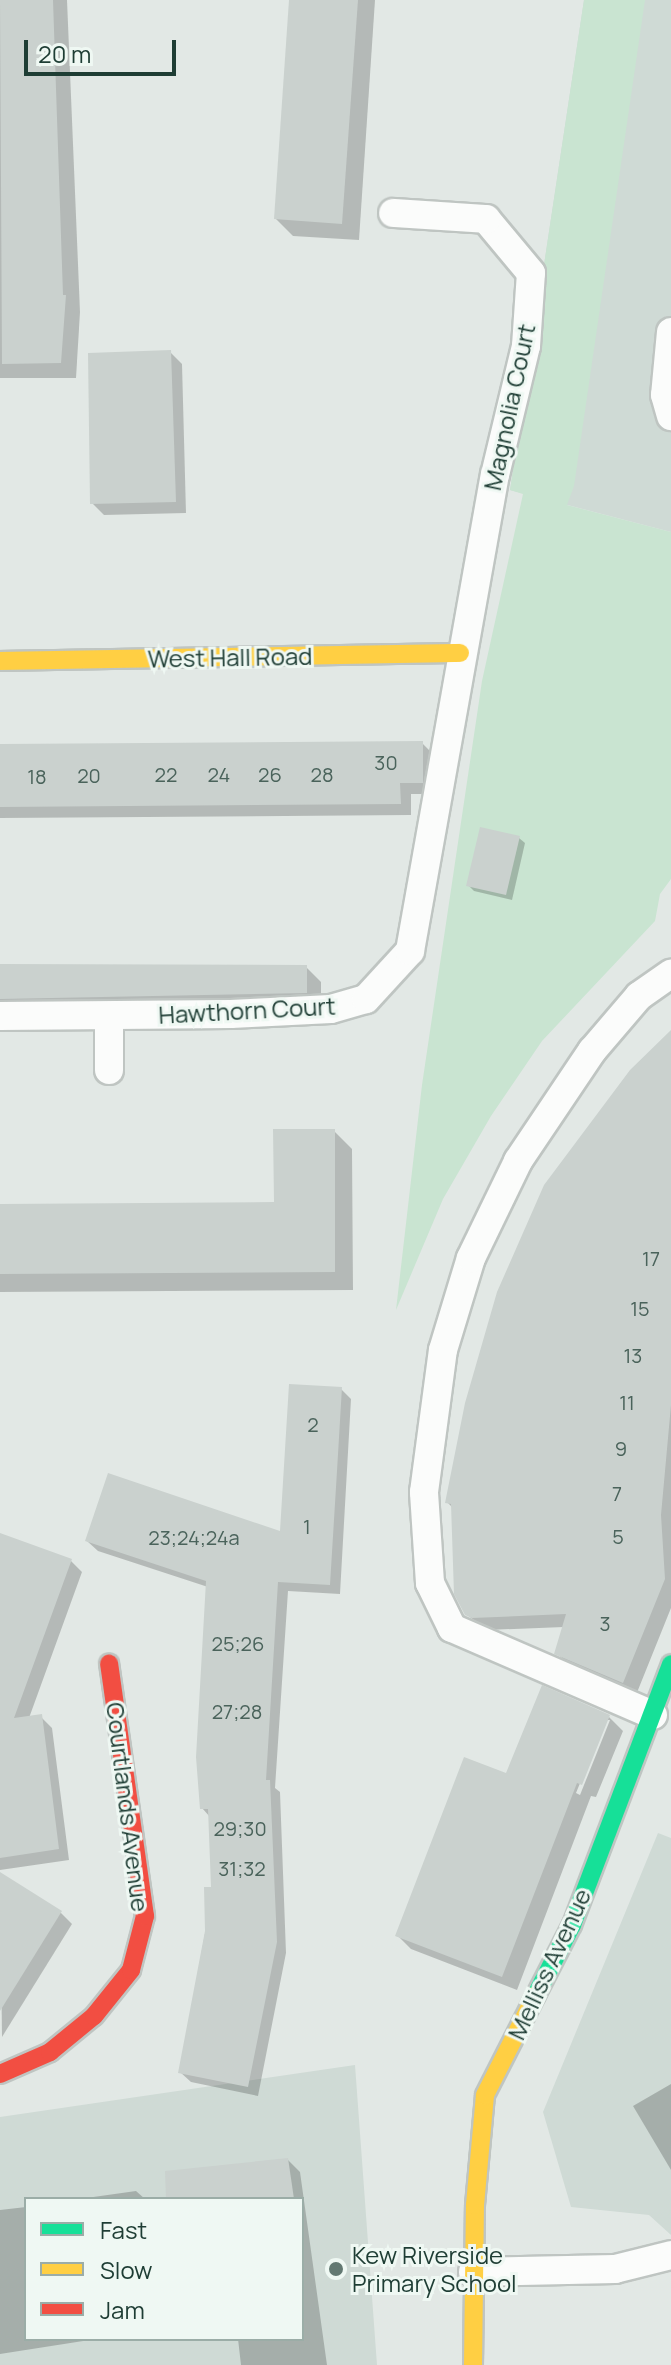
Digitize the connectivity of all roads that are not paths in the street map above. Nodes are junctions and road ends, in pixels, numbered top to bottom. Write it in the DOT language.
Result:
graph roads {
  1 [pos="393,213"];
  2 [pos="671,332"];
  3 [pos="671,416"];
  4 [pos="460,653"];
  5 [pos="0,661"];
  6 [pos="671,974"];
  7 [pos="0,1016"];
  8 [pos="109,1016"];
  9 [pos="109,1070"];
  10 [pos="109,1664"];
  11 [pos="671,1664"];
  12 [pos="653,1715"];
  13 [pos="0,2074"];
  14 [pos="671,2255"];
  15 [pos="473,2272"];
  16 [pos="473,2365"];
  1 -- 4 [label="lane, Magnolia Court"];
  2 -- 3 [label="lane"];
  4 -- 5 [label="street, West Hall Road"];
  4 -- 8 [label="lane, Hawthorn Court"];
  6 -- 12 [label="lane"];
  7 -- 8 [label="lane, Hawthorn Court"];
  8 -- 9 [label="lane"];
  10 -- 13 [label="street, Courtlands Avenue"];
  11 -- 12 [label="street, Melliss Avenue"];
  12 -- 15 [label="street, Melliss Avenue"];
  14 -- 15 [label="lane"];
  15 -- 16 [label="street, Melliss Avenue"];
}
